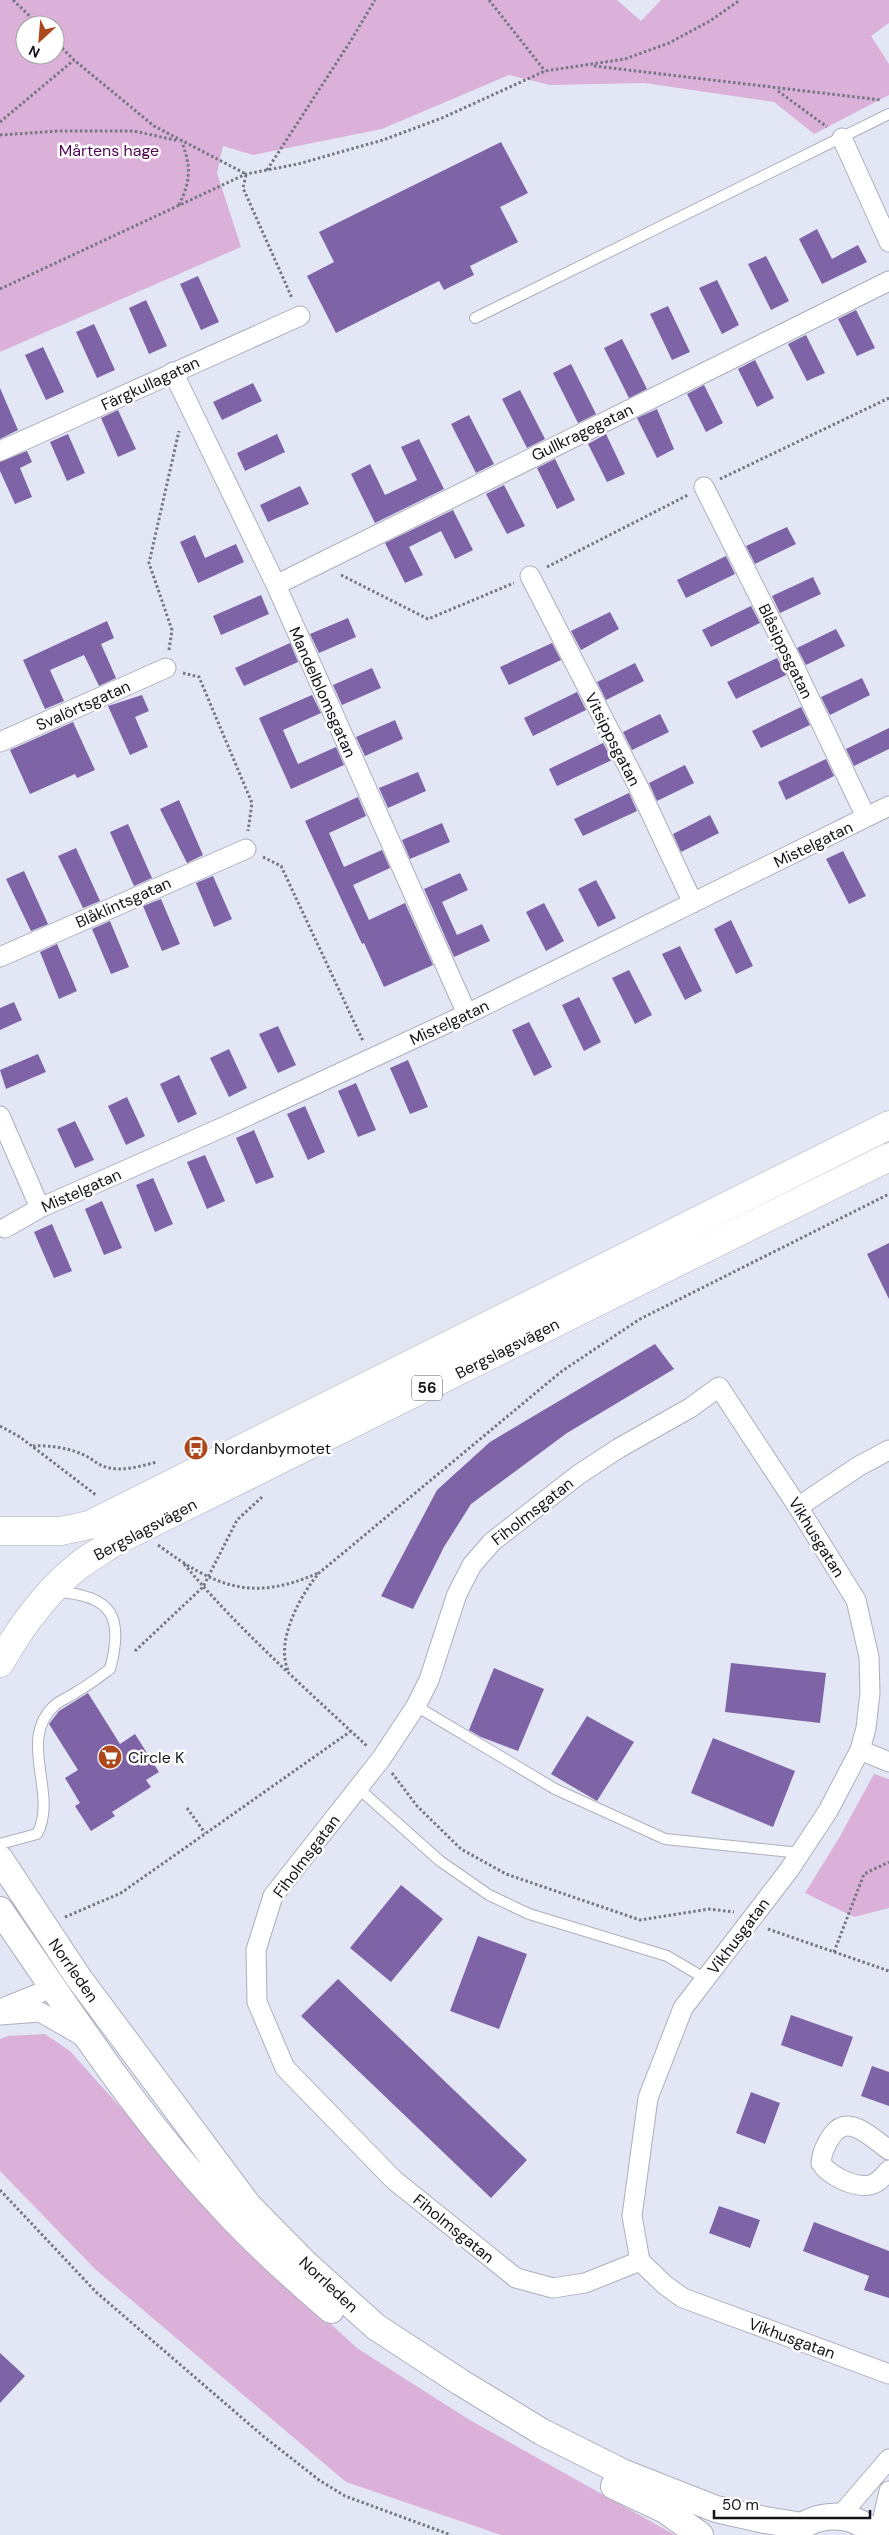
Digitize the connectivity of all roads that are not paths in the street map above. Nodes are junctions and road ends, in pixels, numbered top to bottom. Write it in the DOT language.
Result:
graph roads {
  1 [pos="889,114"];
  2 [pos="842,138"];
  3 [pos="889,242"];
  4 [pos="889,281"];
  5 [pos="300,316"];
  6 [pos="475,318"];
  7 [pos="173,372"];
  8 [pos="0,451"];
  9 [pos="704,487"];
  10 [pos="530,576"];
  11 [pos="276,584"];
  12 [pos="166,668"];
  13 [pos="0,742"];
  14 [pos="889,806"];
  15 [pos="866,818"];
  16 [pos="246,849"];
  17 [pos="693,903"];
  18 [pos="0,957"];
  19 [pos="467,1014"];
  20 [pos="0,1116"];
  21 [pos="889,1125"];
  22 [pos="889,1157"];
  23 [pos="40,1208"];
  24 [pos="4,1228"];
  25 [pos="719,1387"];
  26 [pos="889,1450"];
  27 [pos="798,1507"];
  28 [pos="0,1530"];
  29 [pos="51,1592"];
  30 [pos="0,1663"];
  31 [pos="416,1706"];
  32 [pos="860,1750"];
  33 [pos="889,1762"];
  34 [pos="358,1788"];
  35 [pos="0,1844"];
  36 [pos="800,1853"];
  37 [pos="0,1859"];
  38 [pos="0,1910"];
  39 [pos="78,1977"];
  40 [pos="706,1979"];
  41 [pos="52,1988"];
  42 [pos="0,2009"];
  43 [pos="0,2015"];
  44 [pos="91,2042"];
  45 [pos="889,2150"];
  46 [pos="889,2170"];
  47 [pos="640,2261"];
  48 [pos="889,2374"];
  49 [pos="889,2459"];
  50 [pos="889,2491"];
  51 [pos="839,2517"];
  52 [pos="797,2530"];
  53 [pos="700,2535"];
  54 [pos="875,2535"];
  55 [pos="879,2535"];
  1 -- 2 [label="lane"];
  2 -- 3 [label="street"];
  2 -- 6 [label="lane"];
  4 -- 11 [label="street, Gullkragegatan"];
  5 -- 7 [label="street, Färgkullagatan"];
  7 -- 8 [label="street, Färgkullagatan"];
  7 -- 11 [label="street, Mandelblomsgatan"];
  9 -- 15 [label="street, Blåsippsgatan"];
  10 -- 17 [label="street, Vitsippsgatan"];
  11 -- 19 [label="street, Mandelblomsgatan"];
  12 -- 13 [label="street, Svalörtsgatan"];
  14 -- 15 [label="street, Mistelgatan"];
  15 -- 17 [label="street, Mistelgatan"];
  16 -- 18 [label="street, Blåklintsgatan"];
  17 -- 19 [label="street, Mistelgatan"];
  19 -- 23 [label="street, Mistelgatan"];
  20 -- 23 [label="street"];
  21 -- 28 [label="highway, Bergslagsvägen / 56"];
  22 -- 29 [label="highway, Bergslagsvägen / 56"];
  23 -- 24 [label="street, Mistelgatan"];
  25 -- 27 [label="street, Vikhusgatan"];
  25 -- 31 [label="street, Fiholmsgatan"];
  26 -- 27 [label="street"];
  27 -- 32 [label="street, Vikhusgatan"];
  29 -- 30 [label="highway, Bergslagsvägen / 56"];
  29 -- 35 [label="lane"];
  31 -- 34 [label="street, Fiholmsgatan"];
  31 -- 36 [label="lane"];
  32 -- 33 [label="street"];
  32 -- 36 [label="street, Vikhusgatan"];
  34 -- 40 [label="lane"];
  34 -- 47 [label="street, Fiholmsgatan"];
  36 -- 40 [label="street, Vikhusgatan"];
  37 -- 39 [label="main road, Norrleden"];
  38 -- 41 [label="main road, Norrleden"];
  39 -- 41 [label="main road"];
  39 -- 52 [label="main road, Norrleden"];
  40 -- 47 [label="street, Vikhusgatan"];
  41 -- 42 [label="street"];
  41 -- 44 [label="main road, Norrleden"];
  43 -- 44 [label="street"];
  44 -- 53 [label="main road, Norrleden"];
  45 -- 46 [label="street"];
  47 -- 48 [label="street, Vikhusgatan"];
  49 -- 51 [label="street"];
  50 -- 55 [label="street"];
  51 -- 52 [label="main road"];
  51 -- 54 [label="main road"];
}
